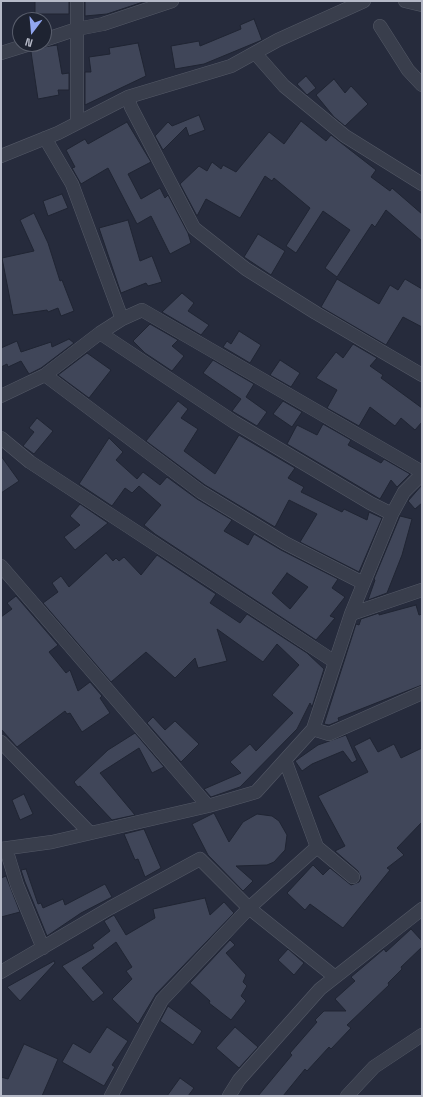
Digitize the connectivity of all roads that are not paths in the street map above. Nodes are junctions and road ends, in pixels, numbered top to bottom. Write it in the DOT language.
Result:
graph roads {
  1 [pos="77,1"];
  2 [pos="172,1"];
  3 [pos="364,1"];
  4 [pos="405,1"];
  5 [pos="422,5"];
  6 [pos="380,26"];
  7 [pos="77,29"];
  8 [pos="52,37"];
  9 [pos="12,50"];
  10 [pos="1,53"];
  11 [pos="255,53"];
  12 [pos="422,85"];
  13 [pos="128,97"];
  14 [pos="77,123"];
  15 [pos="45,138"];
  16 [pos="1,156"];
  17 [pos="422,184"];
  18 [pos="122,319"];
  19 [pos="100,334"];
  20 [pos="44,375"];
  21 [pos="422,375"];
  22 [pos="1,396"];
  23 [pos="1,438"];
  24 [pos="422,473"];
  25 [pos="392,514"];
  26 [pos="1,566"];
  27 [pos="363,583"];
  28 [pos="422,590"];
  29 [pos="351,614"];
  30 [pos="335,662"];
  31 [pos="422,693"];
  32 [pos="313,729"];
  33 [pos="1,742"];
  34 [pos="285,760"];
  35 [pos="208,806"];
  36 [pos="90,832"];
  37 [pos="317,847"];
  38 [pos="4,849"];
  39 [pos="353,877"];
  40 [pos="249,908"];
  41 [pos="422,909"];
  42 [pos="43,948"];
  43 [pos="1,972"];
  44 [pos="335,977"];
  45 [pos="422,1035"];
  46 [pos="111,1096"];
  47 [pos="229,1096"];
  48 [pos="347,1096"];
  1 -- 7 [label="street"];
  2 -- 7 [label="street"];
  3 -- 11 [label="street"];
  4 -- 5 [label="street"];
  6 -- 12 [label="street"];
  7 -- 8 [label="street"];
  7 -- 14 [label="street"];
  9 -- 10 [label="street"];
  11 -- 13 [label="street"];
  11 -- 17 [label="street"];
  13 -- 14 [label="street"];
  13 -- 21 [label="street"];
  14 -- 15 [label="street"];
  15 -- 16 [label="street"];
  15 -- 18 [label="street"];
  18 -- 19 [label="street"];
  18 -- 24 [label="street"];
  19 -- 20 [label="street"];
  19 -- 25 [label="street"];
  20 -- 22 [label="street"];
  20 -- 27 [label="street"];
  23 -- 30 [label="street"];
  24 -- 25 [label="street"];
  25 -- 27 [label="street"];
  26 -- 35 [label="street"];
  27 -- 29 [label="street"];
  28 -- 29 [label="street"];
  29 -- 30 [label="street"];
  30 -- 32 [label="street"];
  31 -- 32 [label="street"];
  32 -- 34 [label="street"];
  33 -- 36 [label="street"];
  34 -- 35 [label="street"];
  34 -- 37 [label="street"];
  35 -- 36 [label="street"];
  36 -- 38 [label="street"];
  37 -- 39 [label="street"];
  37 -- 40 [label="street"];
  38 -- 42 [label="street"];
  40 -- 42 [label="street"];
  40 -- 44 [label="street"];
  40 -- 46 [label="street"];
  41 -- 44 [label="street"];
  42 -- 43 [label="street"];
  44 -- 47 [label="street"];
  45 -- 48 [label="street"];
}
